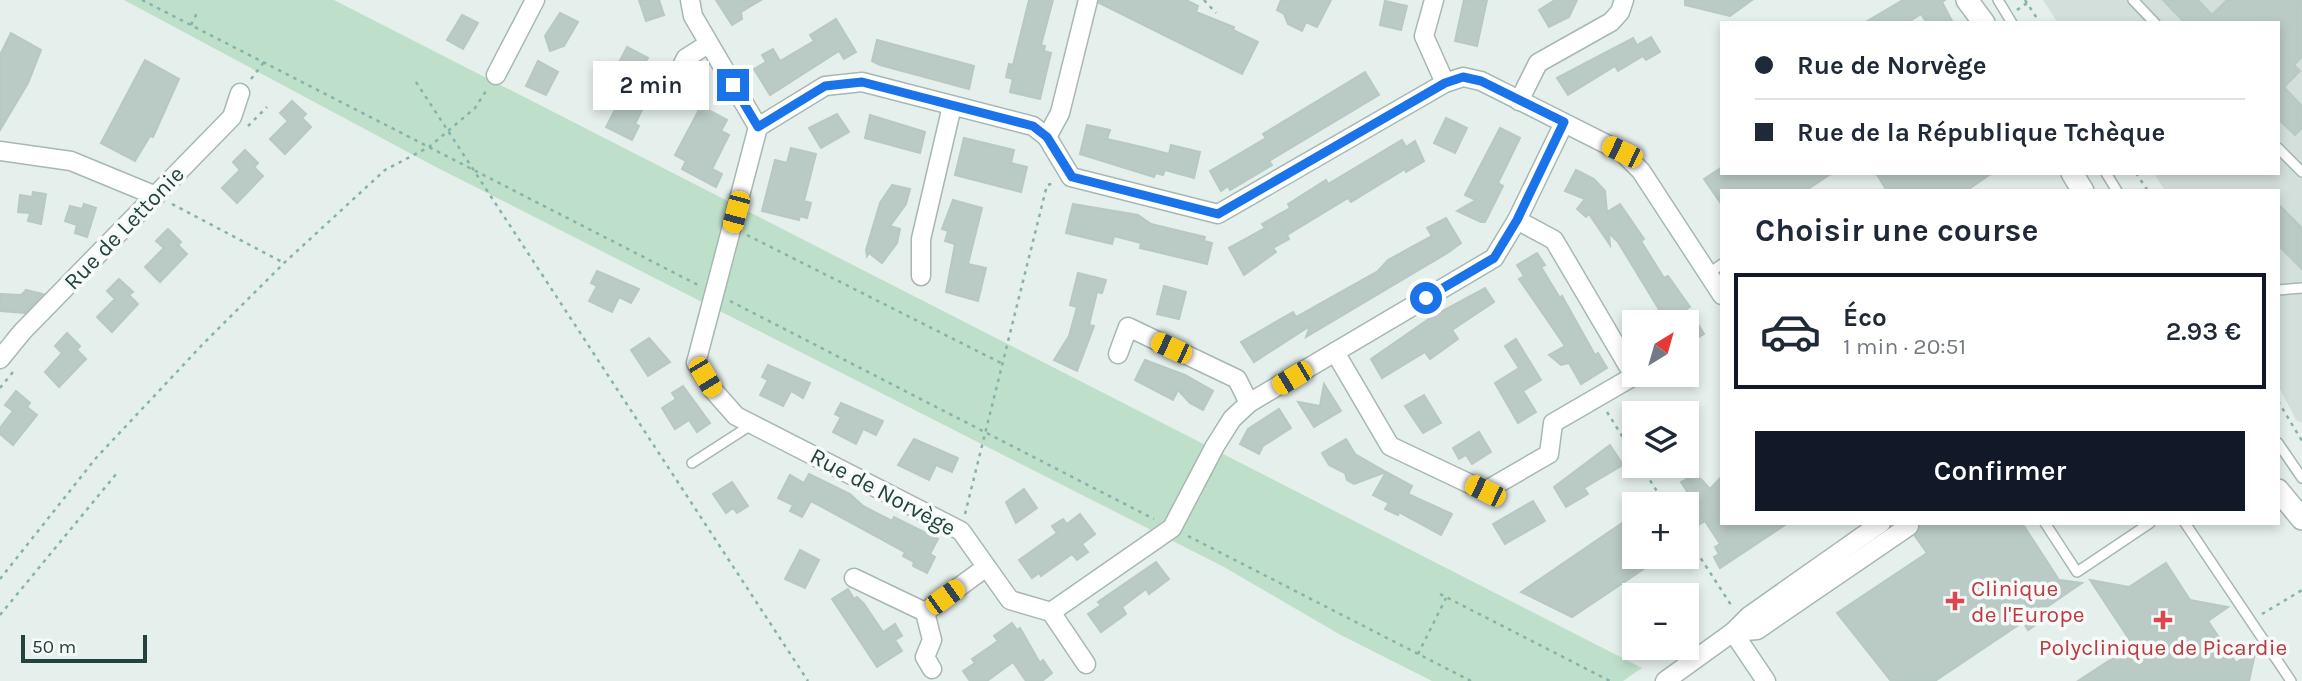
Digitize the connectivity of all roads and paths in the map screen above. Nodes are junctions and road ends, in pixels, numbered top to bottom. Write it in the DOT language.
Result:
graph roads {
  1 [pos="142,0"];
  2 [pos="535,0"];
  3 [pos="690,0"];
  4 [pos="1088,0"];
  5 [pos="1205,0"];
  6 [pos="1434,0"];
  7 [pos="1624,0"];
  8 [pos="1998,0"];
  9 [pos="2025,0"];
  10 [pos="2133,0"];
  11 [pos="198,11"];
  12 [pos="1216,13"];
  13 [pos="2011,21"];
  14 [pos="2039,21"];
  15 [pos="2153,21"];
  16 [pos="191,25"];
  17 [pos="708,44"];
  18 [pos="264,62"];
  19 [pos="496,75"];
  20 [pos="416,82"];
  21 [pos="1445,83"];
  22 [pos="671,88"];
  23 [pos="240,93"];
  24 [pos="1519,100"];
  25 [pos="952,106"];
  26 [pos="1564,122"];
  27 [pos="758,127"];
  28 [pos="447,131"];
  29 [pos="1047,137"];
  30 [pos="429,147"];
  31 [pos="2280,150"];
  32 [pos="0,151"];
  33 [pos="472,169"];
  34 [pos="2302,172"];
  35 [pos="1072,177"];
  36 [pos="156,196"];
  37 [pos="1517,220"];
  38 [pos="732,227"];
  39 [pos="284,263"];
  40 [pos="1715,269"];
  41 [pos="921,276"];
  42 [pos="1720,288"];
  43 [pos="2302,288"];
  44 [pos="2280,290"];
  45 [pos="714,293"];
  46 [pos="0,331"];
  47 [pos="22,332"];
  48 [pos="1335,352"];
  49 [pos="1118,354"];
  50 [pos="0,359"];
  51 [pos="1003,364"];
  52 [pos="1598,398"];
  53 [pos="1249,403"];
  54 [pos="2280,404"];
  55 [pos="752,424"];
  56 [pos="986,432"];
  57 [pos="1622,437"];
  58 [pos="2302,440"];
  59 [pos="2280,446"];
  60 [pos="692,463"];
  61 [pos="117,473"];
  62 [pos="2302,478"];
  63 [pos="2280,492"];
  64 [pos="2302,519"];
  65 [pos="2046,525"];
  66 [pos="2147,525"];
  67 [pos="2186,525"];
  68 [pos="1909,526"];
  69 [pos="1172,528"];
  70 [pos="1881,528"];
  71 [pos="961,531"];
  72 [pos="1699,558"];
  73 [pos="985,568"];
  74 [pos="854,578"];
  75 [pos="0,579"];
  76 [pos="2302,590"];
  77 [pos="1440,594"];
  78 [pos="1446,598"];
  79 [pos="925,612"];
  80 [pos="1051,612"];
  81 [pos="0,615"];
  82 [pos="2251,621"];
  83 [pos="1738,627"];
  84 [pos="1418,654"];
  85 [pos="1086,664"];
  86 [pos="932,669"];
  87 [pos="808,681"];
  88 [pos="1471,681"];
  89 [pos="1610,681"];
  90 [pos="1665,681"];
  91 [pos="1766,681"];
  92 [pos="2291,681"];
  1 -- 16 [label="path"];
  2 -- 19 [label="street"];
  3 -- 17 [label="street"];
  4 -- 29 [label="street"];
  5 -- 12 [label="path"];
  6 -- 21 [label="street"];
  7 -- 24 [label="street"];
  8 -- 13 [label="lane"];
  9 -- 14 [label="path"];
  10 -- 15 [label="lane"];
  11 -- 16 [label="path"];
  16 -- 18 [label="path"];
  17 -- 22 [label="street"];
  17 -- 27 [label="street"];
  18 -- 23 [label="path"];
  18 -- 30 [label="path"];
  19 -- 28 [label="path"];
  20 -- 28 [label="path"];
  21 -- 24 [label="street"];
  21 -- 35 [label="street"];
  23 -- 36 [label="street, Rue de Lettonie"];
  24 -- 26 [label="street"];
  25 -- 27 [label="street"];
  25 -- 29 [label="street"];
  25 -- 41 [label="street"];
  26 -- 37 [label="street"];
  26 -- 40 [label="street"];
  27 -- 38 [label="street, Rue de Norvège"];
  28 -- 30 [label="path"];
  28 -- 33 [label="path"];
  29 -- 35 [label="street"];
  30 -- 33 [label="path"];
  30 -- 39 [label="path"];
  31 -- 34 [label="lane"];
  32 -- 36 [label="street"];
  33 -- 45 [label="path"];
  33 -- 87 [label="path"];
  35 -- 51 [label="path"];
  36 -- 39 [label="path"];
  36 -- 47 [label="street, Rue de Lettonie"];
  37 -- 48 [label="street"];
  37 -- 52 [label="street"];
  38 -- 45 [label="street, Rue de Norvège"];
  38 -- 51 [label="path"];
  39 -- 75 [label="path"];
  40 -- 42 [label="street"];
  43 -- 44 [label="lane"];
  45 -- 55 [label="street, Rue de Norvège"];
  45 -- 56 [label="path"];
  46 -- 47 [label="street"];
  47 -- 50 [label="street, Rue de Lettonie"];
  48 -- 52 [label="street"];
  48 -- 53 [label="street"];
  49 -- 53 [label="street"];
  51 -- 56 [label="path"];
  52 -- 57 [label="path"];
  53 -- 69 [label="street"];
  54 -- 58 [label="path"];
  55 -- 60 [label="lane"];
  55 -- 71 [label="street, Rue de Norvège"];
  56 -- 69 [label="path"];
  56 -- 71 [label="path"];
  59 -- 62 [label="lane"];
  61 -- 81 [label="path"];
  63 -- 64 [label="street"];
  65 -- 66 [label="lane"];
  67 -- 82 [label="lane"];
  68 -- 70 [label="street"];
  69 -- 80 [label="street"];
  69 -- 84 [label="path"];
  70 -- 83 [label="street"];
  71 -- 73 [label="street, Rue de Norvège"];
  72 -- 83 [label="path"];
  73 -- 79 [label="street"];
  73 -- 80 [label="street, Rue de Norvège"];
  74 -- 79 [label="street"];
  76 -- 82 [label="path"];
  77 -- 78 [label="path"];
  78 -- 84 [label="path"];
  78 -- 89 [label="path"];
  79 -- 86 [label="street"];
  80 -- 85 [label="street"];
  82 -- 92 [label="lane"];
  83 -- 90 [label="street"];
  83 -- 91 [label="street"];
  84 -- 88 [label="path"];
}
